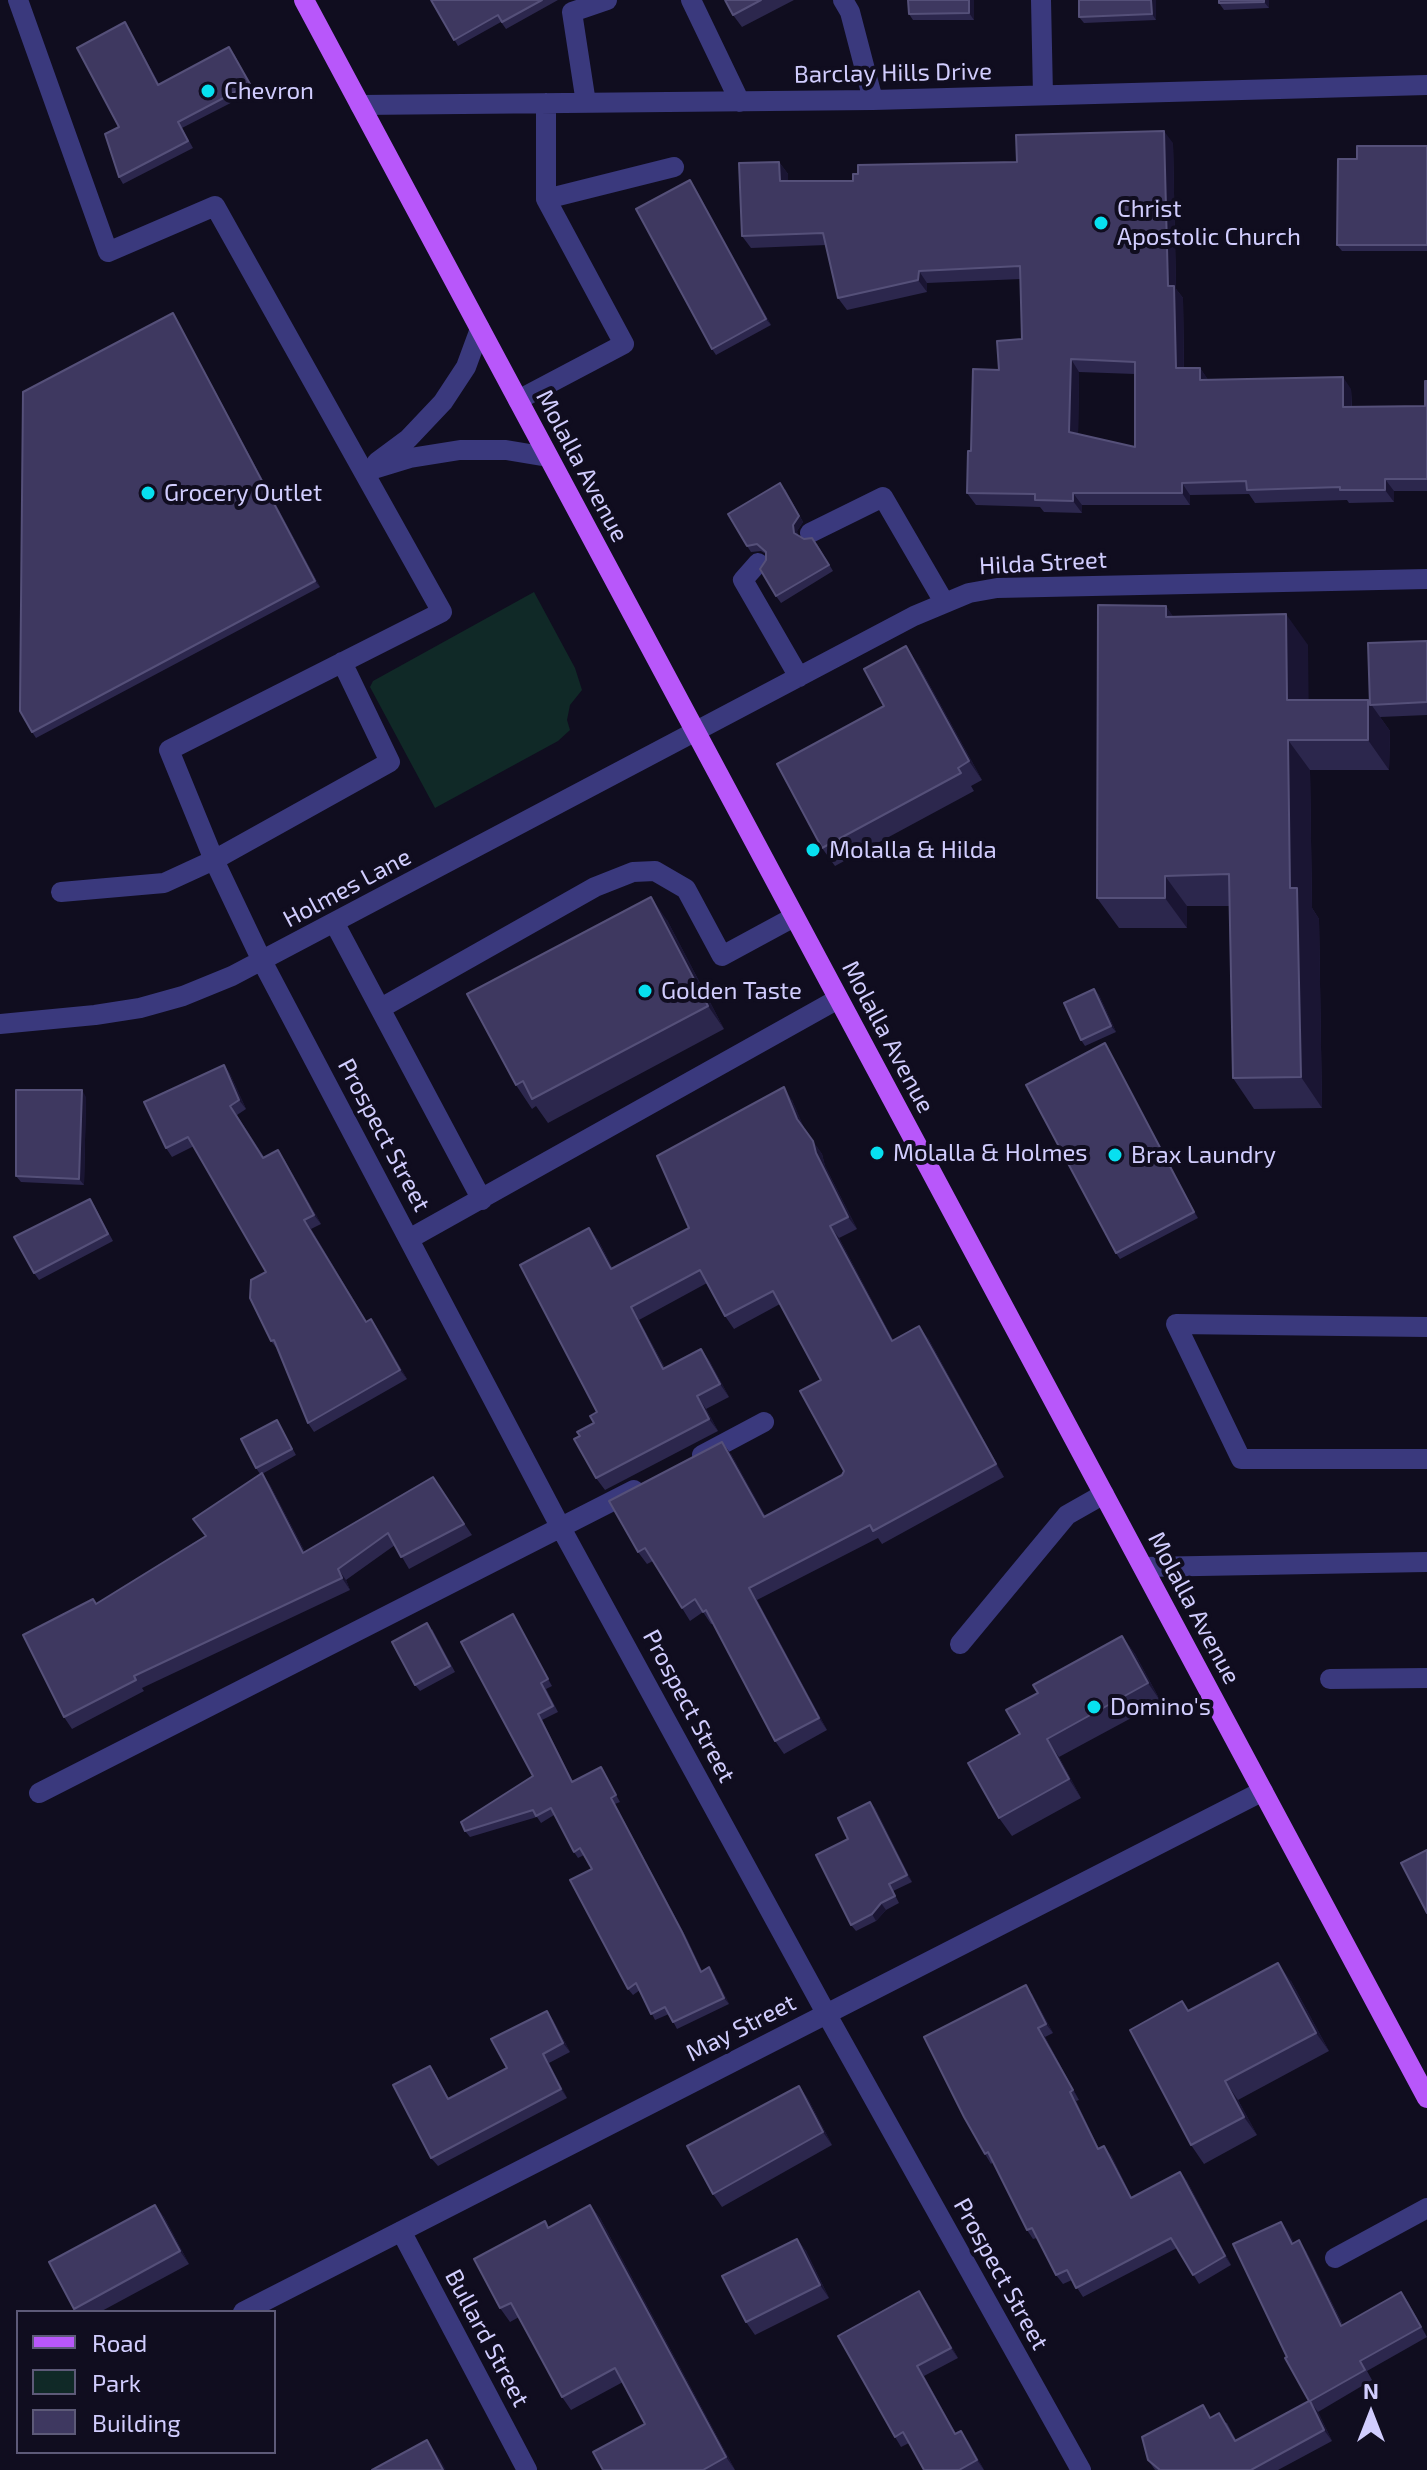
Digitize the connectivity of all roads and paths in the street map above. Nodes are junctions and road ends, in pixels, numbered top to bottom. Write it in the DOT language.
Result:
graph roads {
  1 [pos="18,0"];
  2 [pos="304,0"];
  3 [pos="607,0"];
  4 [pos="691,0"];
  5 [pos="843,0"];
  6 [pos="1041,0"];
  7 [pos="1427,85"];
  8 [pos="1043,95"];
  9 [pos="873,100"];
  10 [pos="740,102"];
  11 [pos="546,103"];
  12 [pos="586,103"];
  13 [pos="360,105"];
  14 [pos="674,167"];
  15 [pos="546,199"];
  16 [pos="480,329"];
  17 [pos="518,400"];
  18 [pos="548,457"];
  19 [pos="364,472"];
  20 [pos="810,533"];
  21 [pos="758,563"];
  22 [pos="1427,579"];
  23 [pos="944,602"];
  24 [pos="342,662"];
  25 [pos="799,677"];
  26 [pos="695,732"];
  27 [pos="214,860"];
  28 [pos="61,892"];
  29 [pos="794,917"];
  30 [pos="335,924"];
  31 [pos="262,961"];
  32 [pos="838,999"];
  33 [pos="381,1008"];
  34 [pos="0,1024"];
  35 [pos="482,1200"];
  36 [pos="409,1239"];
  37 [pos="1427,1327"];
  38 [pos="764,1422"];
  39 [pos="1427,1459"];
  40 [pos="683,1465"];
  41 [pos="656,1479"];
  42 [pos="1104,1494"];
  43 [pos="561,1528"];
  44 [pos="1427,1562"];
  45 [pos="1143,1567"];
  46 [pos="960,1644"];
  47 [pos="1427,1678"];
  48 [pos="1330,1679"];
  49 [pos="1263,1791"];
  50 [pos="39,1793"];
  51 [pos="826,2013"];
  52 [pos="1427,2098"];
  53 [pos="1427,2208"];
  54 [pos="401,2231"];
  55 [pos="1335,2258"];
  56 [pos="247,2310"];
  57 [pos="527,2470"];
  58 [pos="1081,2470"];
  1 -- 19 [label="street"];
  2 -- 13 [label="main road, Molalla Avenue"];
  3 -- 12 [label="street"];
  4 -- 10 [label="street"];
  5 -- 9 [label="street"];
  6 -- 8 [label="street"];
  7 -- 8 [label="street, Barclay Hills Drive"];
  8 -- 9 [label="street, Barclay Hills Drive"];
  9 -- 10 [label="street, Barclay Hills Drive"];
  10 -- 12 [label="street, Barclay Hills Drive"];
  11 -- 12 [label="street, Barclay Hills Drive"];
  11 -- 13 [label="street, Barclay Hills Drive"];
  11 -- 15 [label="street"];
  13 -- 16 [label="main road, Molalla Avenue"];
  14 -- 15 [label="street"];
  15 -- 17 [label="street"];
  16 -- 17 [label="main road, Molalla Avenue"];
  16 -- 19 [label="street"];
  17 -- 18 [label="main road, Molalla Avenue"];
  18 -- 19 [label="street"];
  18 -- 26 [label="main road, Molalla Avenue"];
  19 -- 24 [label="street"];
  20 -- 23 [label="street"];
  21 -- 25 [label="street"];
  22 -- 23 [label="street, Hilda Street"];
  23 -- 25 [label="street, Hilda Street"];
  24 -- 27 [label="street"];
  24 -- 27 [label="street, Prospect Street"];
  25 -- 26 [label="street, Hilda Street"];
  26 -- 29 [label="main road, Molalla Avenue"];
  26 -- 30 [label="street, Holmes Lane"];
  27 -- 28 [label="street"];
  27 -- 31 [label="street, Prospect Street"];
  29 -- 32 [label="main road, Molalla Avenue"];
  29 -- 33 [label="street"];
  30 -- 31 [label="street, Holmes Lane"];
  30 -- 33 [label="street"];
  31 -- 34 [label="street, Holmes Lane"];
  31 -- 36 [label="street, Prospect Street"];
  32 -- 35 [label="street"];
  32 -- 42 [label="main road, Molalla Avenue"];
  33 -- 35 [label="street"];
  35 -- 36 [label="street"];
  36 -- 43 [label="street, Prospect Street"];
  37 -- 39 [label="street"];
  38 -- 40 [label="street"];
  41 -- 43 [label="street"];
  42 -- 45 [label="main road, Molalla Avenue"];
  42 -- 46 [label="street"];
  43 -- 50 [label="street"];
  43 -- 51 [label="street, Prospect Street"];
  44 -- 45 [label="street"];
  45 -- 49 [label="main road, Molalla Avenue"];
  47 -- 48 [label="street"];
  49 -- 51 [label="street, May Street"];
  49 -- 52 [label="main road, Molalla Avenue"];
  51 -- 54 [label="street, May Street"];
  51 -- 58 [label="street, Prospect Street"];
  53 -- 55 [label="street"];
  54 -- 56 [label="street, May Street"];
  54 -- 57 [label="street, Bullard Street"];
}
